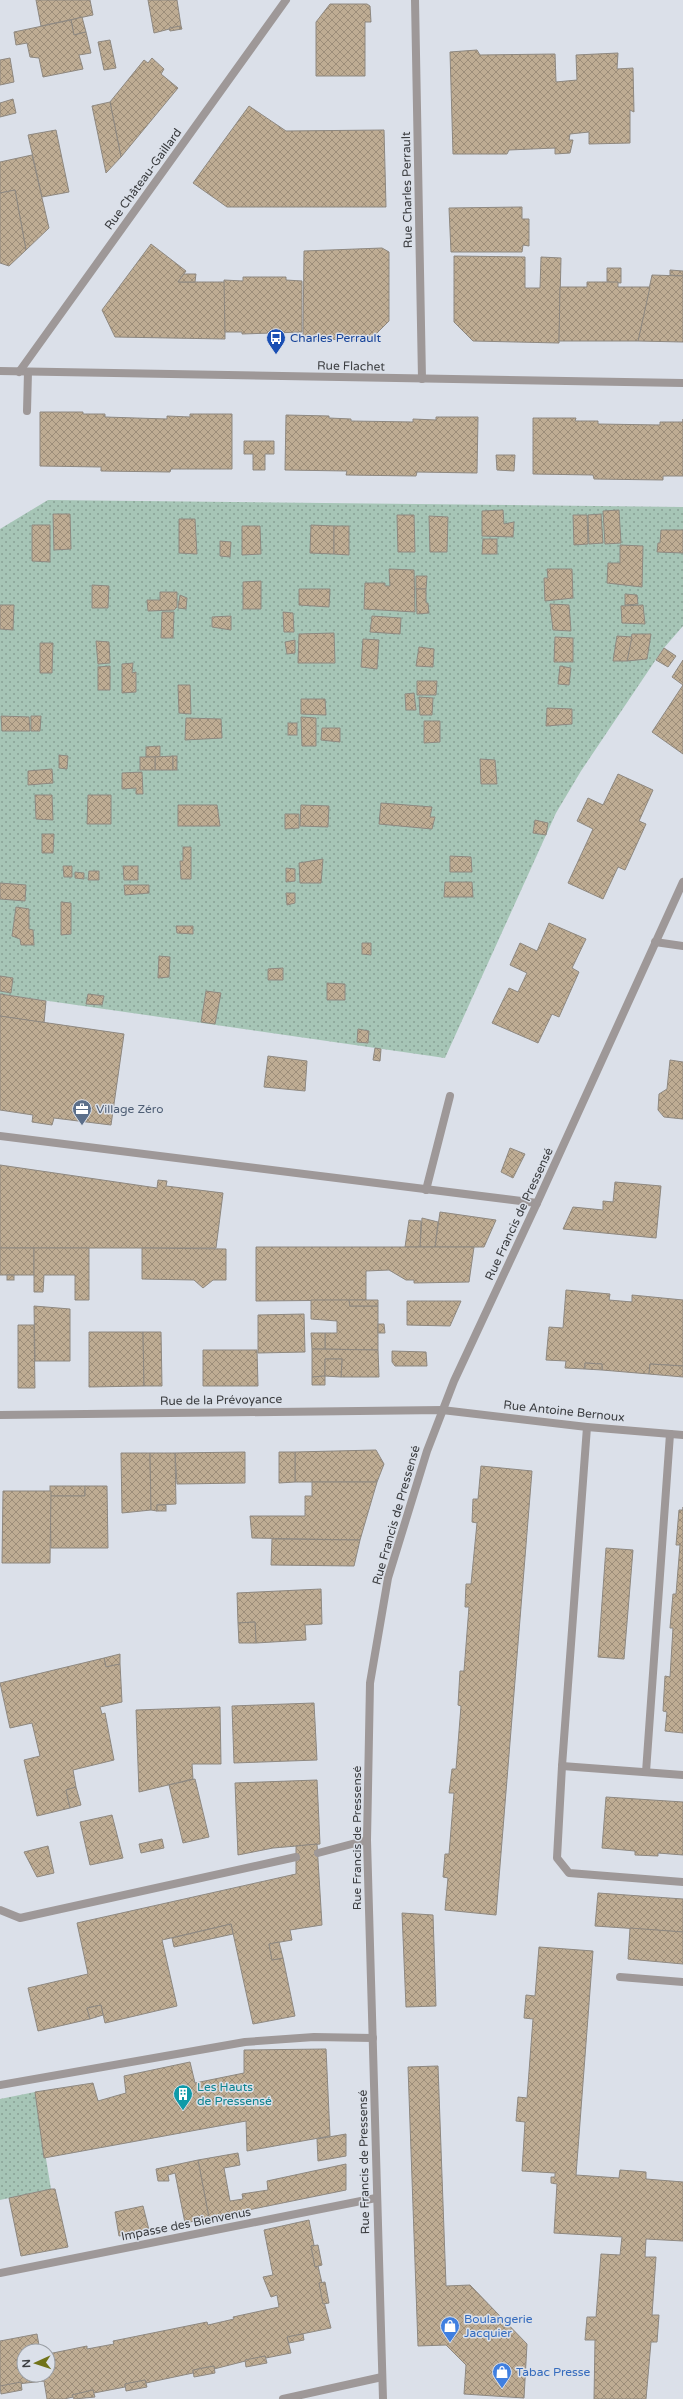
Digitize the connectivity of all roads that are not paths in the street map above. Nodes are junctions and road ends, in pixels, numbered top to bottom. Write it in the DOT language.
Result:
graph roads {
  1 [pos="286,0"];
  2 [pos="416,0"];
  3 [pos="0,371"];
  4 [pos="19,372"];
  5 [pos="28,372"];
  6 [pos="422,379"];
  7 [pos="683,383"];
  8 [pos="27,411"];
  9 [pos="683,882"];
  10 [pos="655,942"];
  11 [pos="683,946"];
  12 [pos="450,1096"];
  13 [pos="0,1136"];
  14 [pos="426,1190"];
  15 [pos="538,1204"];
  16 [pos="442,1410"];
  17 [pos="0,1415"];
  18 [pos="587,1427"];
  19 [pos="670,1434"];
  20 [pos="683,1434"];
  21 [pos="562,1766"];
  22 [pos="646,1772"];
  23 [pos="683,1775"];
  24 [pos="368,1840"];
  25 [pos="318,1852"];
  26 [pos="296,1858"];
  27 [pos="683,1882"];
  28 [pos="0,1910"];
  29 [pos="620,1977"];
  30 [pos="683,1982"];
  31 [pos="373,2038"];
  32 [pos="0,2085"];
  33 [pos="376,2198"];
  34 [pos="0,2273"];
  35 [pos="382,2377"];
  36 [pos="283,2399"];
  37 [pos="383,2399"];
  1 -- 4 [label="street, Rue Château-Gaillard"];
  2 -- 6 [label="street, Rue Charles Perrault"];
  3 -- 4 [label="street, Rue Flachet"];
  4 -- 5 [label="street, Rue Flachet"];
  5 -- 6 [label="street, Rue Flachet"];
  5 -- 8 [label="street"];
  6 -- 7 [label="street, Rue Flachet"];
  9 -- 10 [label="street, Rue Francis de Pressensé"];
  10 -- 11 [label="street"];
  10 -- 15 [label="street, Rue Francis de Pressensé"];
  12 -- 14 [label="street"];
  13 -- 14 [label="street"];
  14 -- 15 [label="street"];
  15 -- 16 [label="street, Rue Francis de Pressensé"];
  16 -- 17 [label="street, Rue de la Prévoyance"];
  16 -- 18 [label="street, Rue Antoine Bernoux"];
  16 -- 24 [label="street, Rue Francis de Pressensé"];
  18 -- 19 [label="street, Rue Antoine Bernoux"];
  18 -- 21 [label="street"];
  19 -- 20 [label="street, Rue Antoine Bernoux"];
  19 -- 22 [label="street"];
  21 -- 22 [label="street"];
  21 -- 27 [label="street"];
  22 -- 23 [label="street"];
  24 -- 25 [label="street"];
  24 -- 31 [label="street, Rue Francis de Pressensé"];
  26 -- 28 [label="street"];
  29 -- 30 [label="street"];
  31 -- 32 [label="street"];
  31 -- 33 [label="street, Rue Francis de Pressensé"];
  33 -- 34 [label="street, Impasse des Bienvenus"];
  33 -- 35 [label="street, Rue Francis de Pressensé"];
  35 -- 36 [label="street"];
  35 -- 37 [label="street, Rue Francis de Pressensé"];
}
